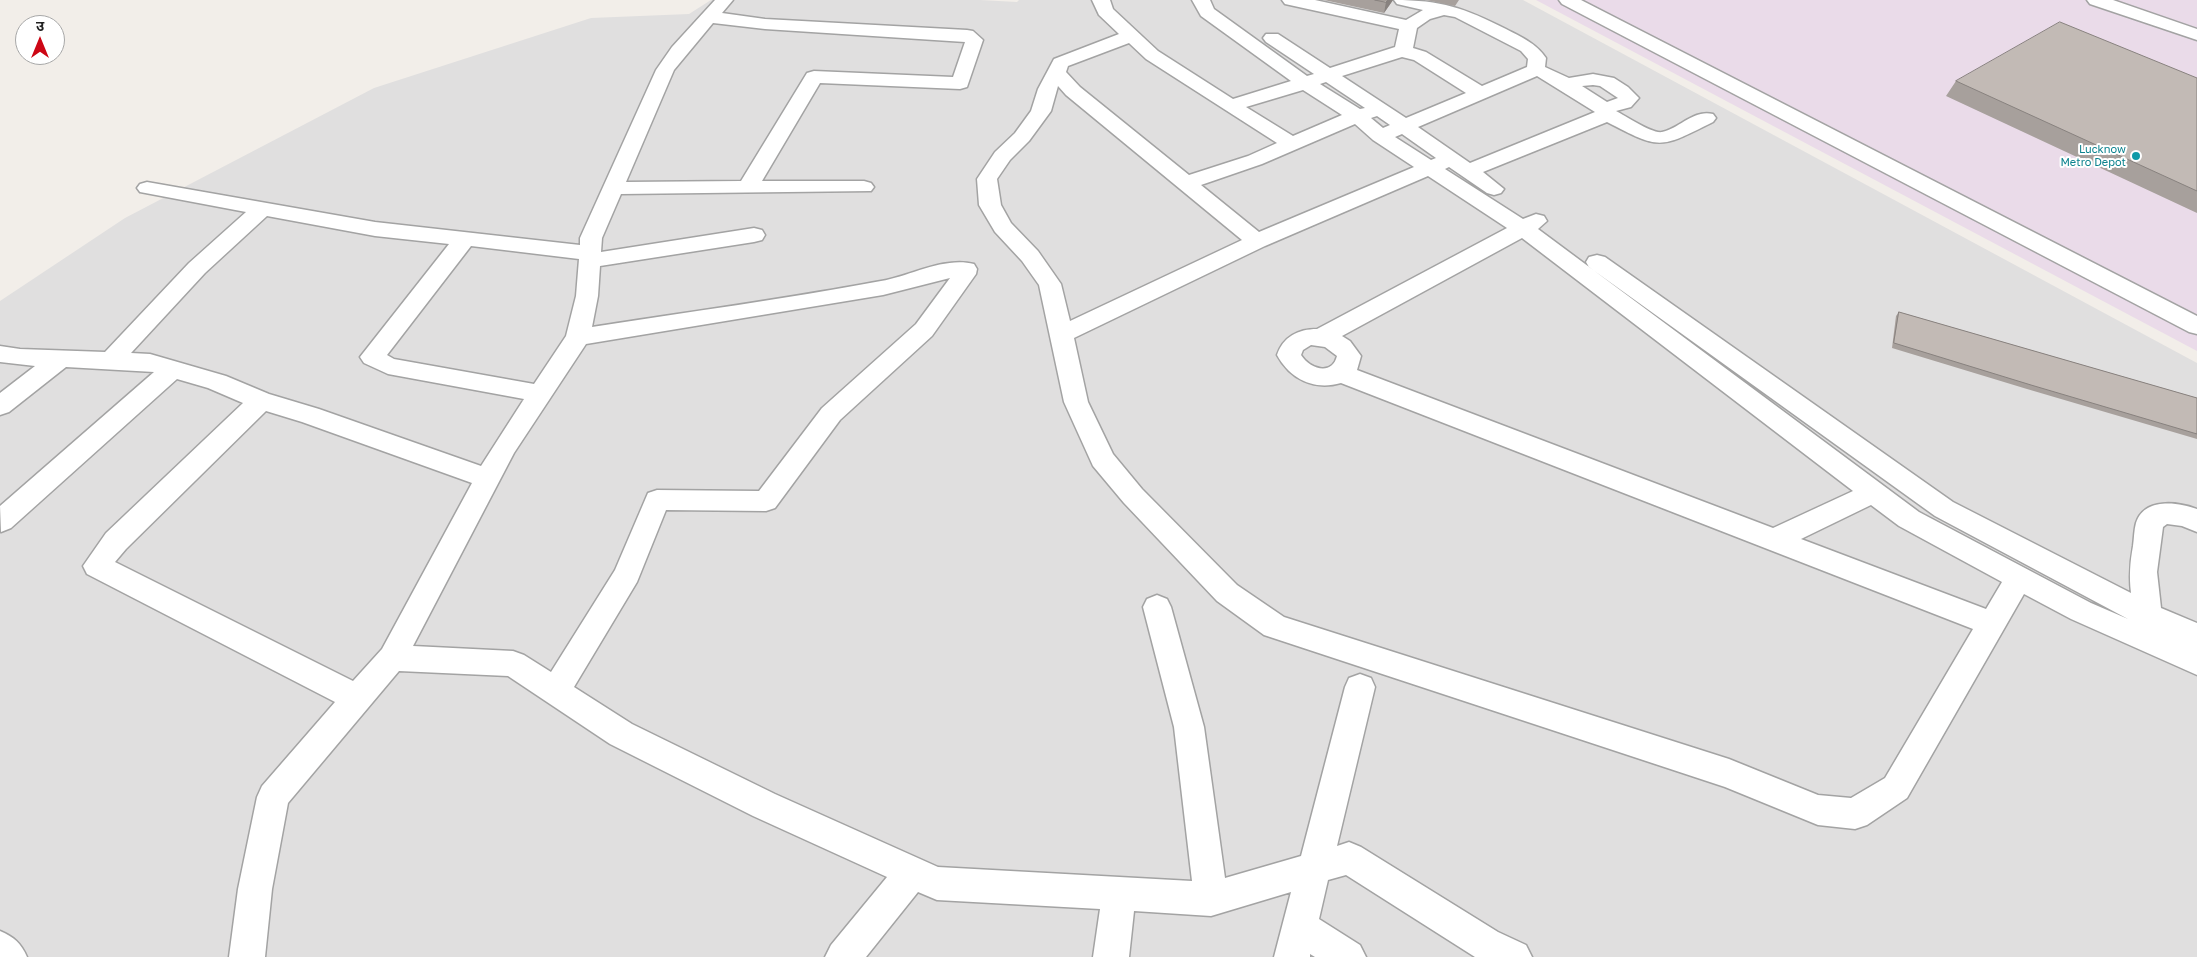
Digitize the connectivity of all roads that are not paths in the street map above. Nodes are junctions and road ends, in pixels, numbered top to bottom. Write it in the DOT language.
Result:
graph roads {
  1 [pos="1102,0"];
  2 [pos="1201,0"];
  3 [pos="1221,0"];
  4 [pos="1291,0"];
  5 [pos="1403,0"];
  6 [pos="1568,0"];
  7 [pos="2096,0"];
  8 [pos="1459,7"];
  9 [pos="717,8"];
  10 [pos="1409,26"];
  11 [pos="2197,35"];
  12 [pos="1131,36"];
  13 [pos="1403,51"];
  14 [pos="1536,70"];
  15 [pos="1056,73"];
  16 [pos="1328,75"];
  17 [pos="1305,83"];
  18 [pos="1567,85"];
  19 [pos="1481,94"];
  20 [pos="1232,105"];
  21 [pos="1381,110"];
  22 [pos="1604,111"];
  23 [pos="1357,116"];
  24 [pos="1706,118"];
  25 [pos="1404,127"];
  26 [pos="1380,136"];
  27 [pos="1291,144"];
  28 [pos="1449,166"];
  29 [pos="1186,183"];
  30 [pos="748,187"];
  31 [pos="864,187"];
  32 [pos="147,188"];
  33 [pos="613,188"];
  34 [pos="262,208"];
  35 [pos="1532,224"];
  36 [pos="754,235"];
  37 [pos="465,239"];
  38 [pos="1257,241"];
  39 [pos="590,257"];
  40 [pos="1604,277"];
  41 [pos="2197,326"];
  42 [pos="1060,335"];
  43 [pos="578,337"];
  44 [pos="1321,337"];
  45 [pos="0,354"];
  46 [pos="60,359"];
  47 [pos="111,360"];
  48 [pos="173,368"];
  49 [pos="1340,373"];
  50 [pos="542,394"];
  51 [pos="261,401"];
  52 [pos="0,406"];
  53 [pos="488,479"];
  54 [pos="1874,492"];
  55 [pos="1,521"];
  56 [pos="2197,521"];
  57 [pos="1774,540"];
  58 [pos="1982,543"];
  59 [pos="2019,578"];
  60 [pos="1157,607"];
  61 [pos="1992,624"];
  62 [pos="2146,627"];
  63 [pos="2197,636"];
  64 [pos="392,658"];
  65 [pos="2197,662"];
  66 [pos="1360,687"];
  67 [pos="555,692"];
  68 [pos="359,699"];
  69 [pos="1313,868"];
  70 [pos="913,872"];
  71 [pos="1119,893"];
  72 [pos="1211,899"];
  73 [pos="1296,942"];
  74 [pos="0,949"];
  75 [pos="10,957"];
  76 [pos="247,957"];
  77 [pos="843,957"];
  78 [pos="1111,957"];
  79 [pos="1348,957"];
  80 [pos="1514,957"];
  1 -- 12 [label="street"];
  2 -- 17 [label="street"];
  3 -- 16 [label="street"];
  4 -- 10 [label="street"];
  5 -- 8 [label="street"];
  6 -- 41 [label="street"];
  7 -- 11 [label="street"];
  8 -- 10 [label="street"];
  8 -- 14 [label="street"];
  9 -- 30 [label="street"];
  9 -- 33 [label="street"];
  10 -- 13 [label="street"];
  12 -- 15 [label="street"];
  12 -- 20 [label="street"];
  13 -- 16 [label="street"];
  13 -- 19 [label="street"];
  14 -- 18 [label="street"];
  14 -- 19 [label="street"];
  15 -- 29 [label="street"];
  15 -- 42 [label="street"];
  16 -- 17 [label="street"];
  16 -- 21 [label="street"];
  17 -- 20 [label="street"];
  17 -- 23 [label="street"];
  18 -- 22 [label="street"];
  18 -- 22 [label="street"];
  19 -- 25 [label="street"];
  20 -- 27 [label="street"];
  21 -- 23 [label="street"];
  21 -- 25 [label="street"];
  22 -- 24 [label="street"];
  22 -- 28 [label="street"];
  23 -- 26 [label="street"];
  23 -- 27 [label="street"];
  25 -- 26 [label="street"];
  25 -- 28 [label="street"];
  26 -- 28 [label="street"];
  27 -- 29 [label="street"];
  28 -- 35 [label="street"];
  28 -- 35 [label="street"];
  28 -- 38 [label="street"];
  29 -- 38 [label="street"];
  30 -- 31 [label="street"];
  30 -- 33 [label="street"];
  32 -- 34 [label="street"];
  33 -- 39 [label="street"];
  34 -- 37 [label="street"];
  34 -- 47 [label="street"];
  35 -- 40 [label="street"];
  35 -- 44 [label="street"];
  36 -- 39 [label="street"];
  37 -- 39 [label="street"];
  37 -- 50 [label="street"];
  38 -- 42 [label="street"];
  39 -- 43 [label="street"];
  40 -- 54 [label="street"];
  40 -- 58 [label="street"];
  42 -- 61 [label="street"];
  43 -- 50 [label="street"];
  43 -- 67 [label="street"];
  44 -- 49 [label="street"];
  44 -- 49 [label="street"];
  45 -- 46 [label="street"];
  46 -- 47 [label="street"];
  46 -- 52 [label="street"];
  47 -- 48 [label="street"];
  48 -- 51 [label="street"];
  48 -- 55 [label="street"];
  49 -- 57 [label="street"];
  50 -- 53 [label="street"];
  51 -- 53 [label="street"];
  51 -- 68 [label="street"];
  53 -- 64 [label="street"];
  54 -- 57 [label="street"];
  54 -- 58 [label="street"];
  56 -- 62 [label="street"];
  57 -- 61 [label="street"];
  58 -- 59 [label="street"];
  58 -- 62 [label="street"];
  59 -- 61 [label="street"];
  59 -- 62 [label="street"];
  60 -- 72 [label="street"];
  62 -- 63 [label="street"];
  62 -- 65 [label="street"];
  64 -- 67 [label="street"];
  64 -- 68 [label="street"];
  66 -- 69 [label="street"];
  67 -- 70 [label="street"];
  68 -- 76 [label="street"];
  69 -- 72 [label="street"];
  69 -- 73 [label="street"];
  69 -- 80 [label="street"];
  70 -- 71 [label="street"];
  70 -- 77 [label="street"];
  71 -- 72 [label="street"];
  71 -- 78 [label="street"];
  73 -- 79 [label="street"];
  74 -- 75 [label="street"];
}
